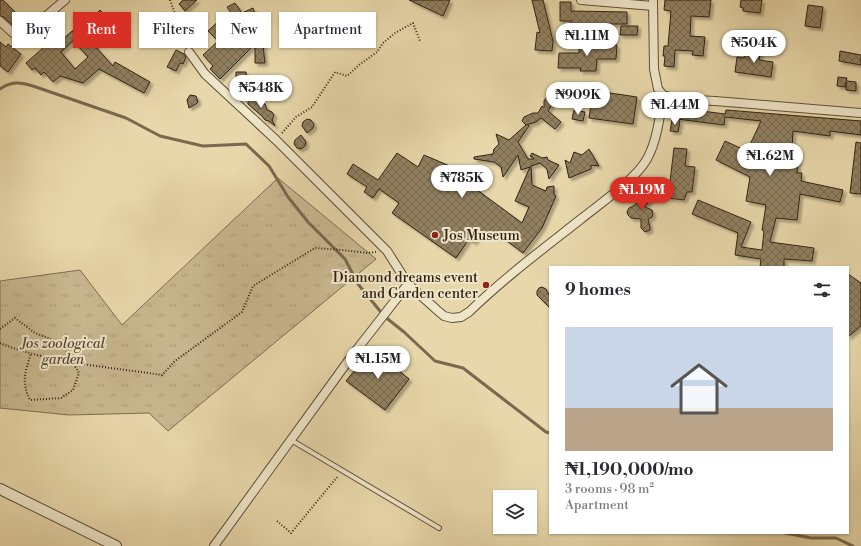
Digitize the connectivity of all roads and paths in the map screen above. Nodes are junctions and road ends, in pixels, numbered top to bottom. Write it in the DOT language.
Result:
graph roads {
  1 [pos="65,0"];
  2 [pos="170,0"];
  3 [pos="580,0"];
  4 [pos="653,3"];
  5 [pos="0,21"];
  6 [pos="420,41"];
  7 [pos="189,52"];
  8 [pos="664,95"];
  9 [pos="861,113"];
  10 [pos="276,140"];
  11 [pos="387,251"];
  12 [pos="408,284"];
  13 [pos="0,329"];
  14 [pos="0,343"];
  15 [pos="32,353"];
  16 [pos="72,362"];
  17 [pos="291,439"];
  18 [pos="342,470"];
  19 [pos="0,489"];
  20 [pos="277,521"];
  21 [pos="439,528"];
  22 [pos="116,546"];
  23 [pos="214,546"];
  1 -- 5 [label="street"];
  2 -- 7 [label="path"];
  3 -- 4 [label="street"];
  4 -- 8 [label="street"];
  6 -- 10 [label="path"];
  7 -- 10 [label="street"];
  8 -- 9 [label="street"];
  8 -- 12 [label="street"];
  10 -- 11 [label="street"];
  11 -- 12 [label="street"];
  11 -- 16 [label="path"];
  12 -- 17 [label="street"];
  13 -- 16 [label="path"];
  14 -- 15 [label="path"];
  15 -- 16 [label="path"];
  15 -- 16 [label="path"];
  17 -- 18 [label="lane"];
  17 -- 23 [label="street"];
  18 -- 20 [label="path"];
  18 -- 21 [label="lane"];
  19 -- 22 [label="street"];
}
